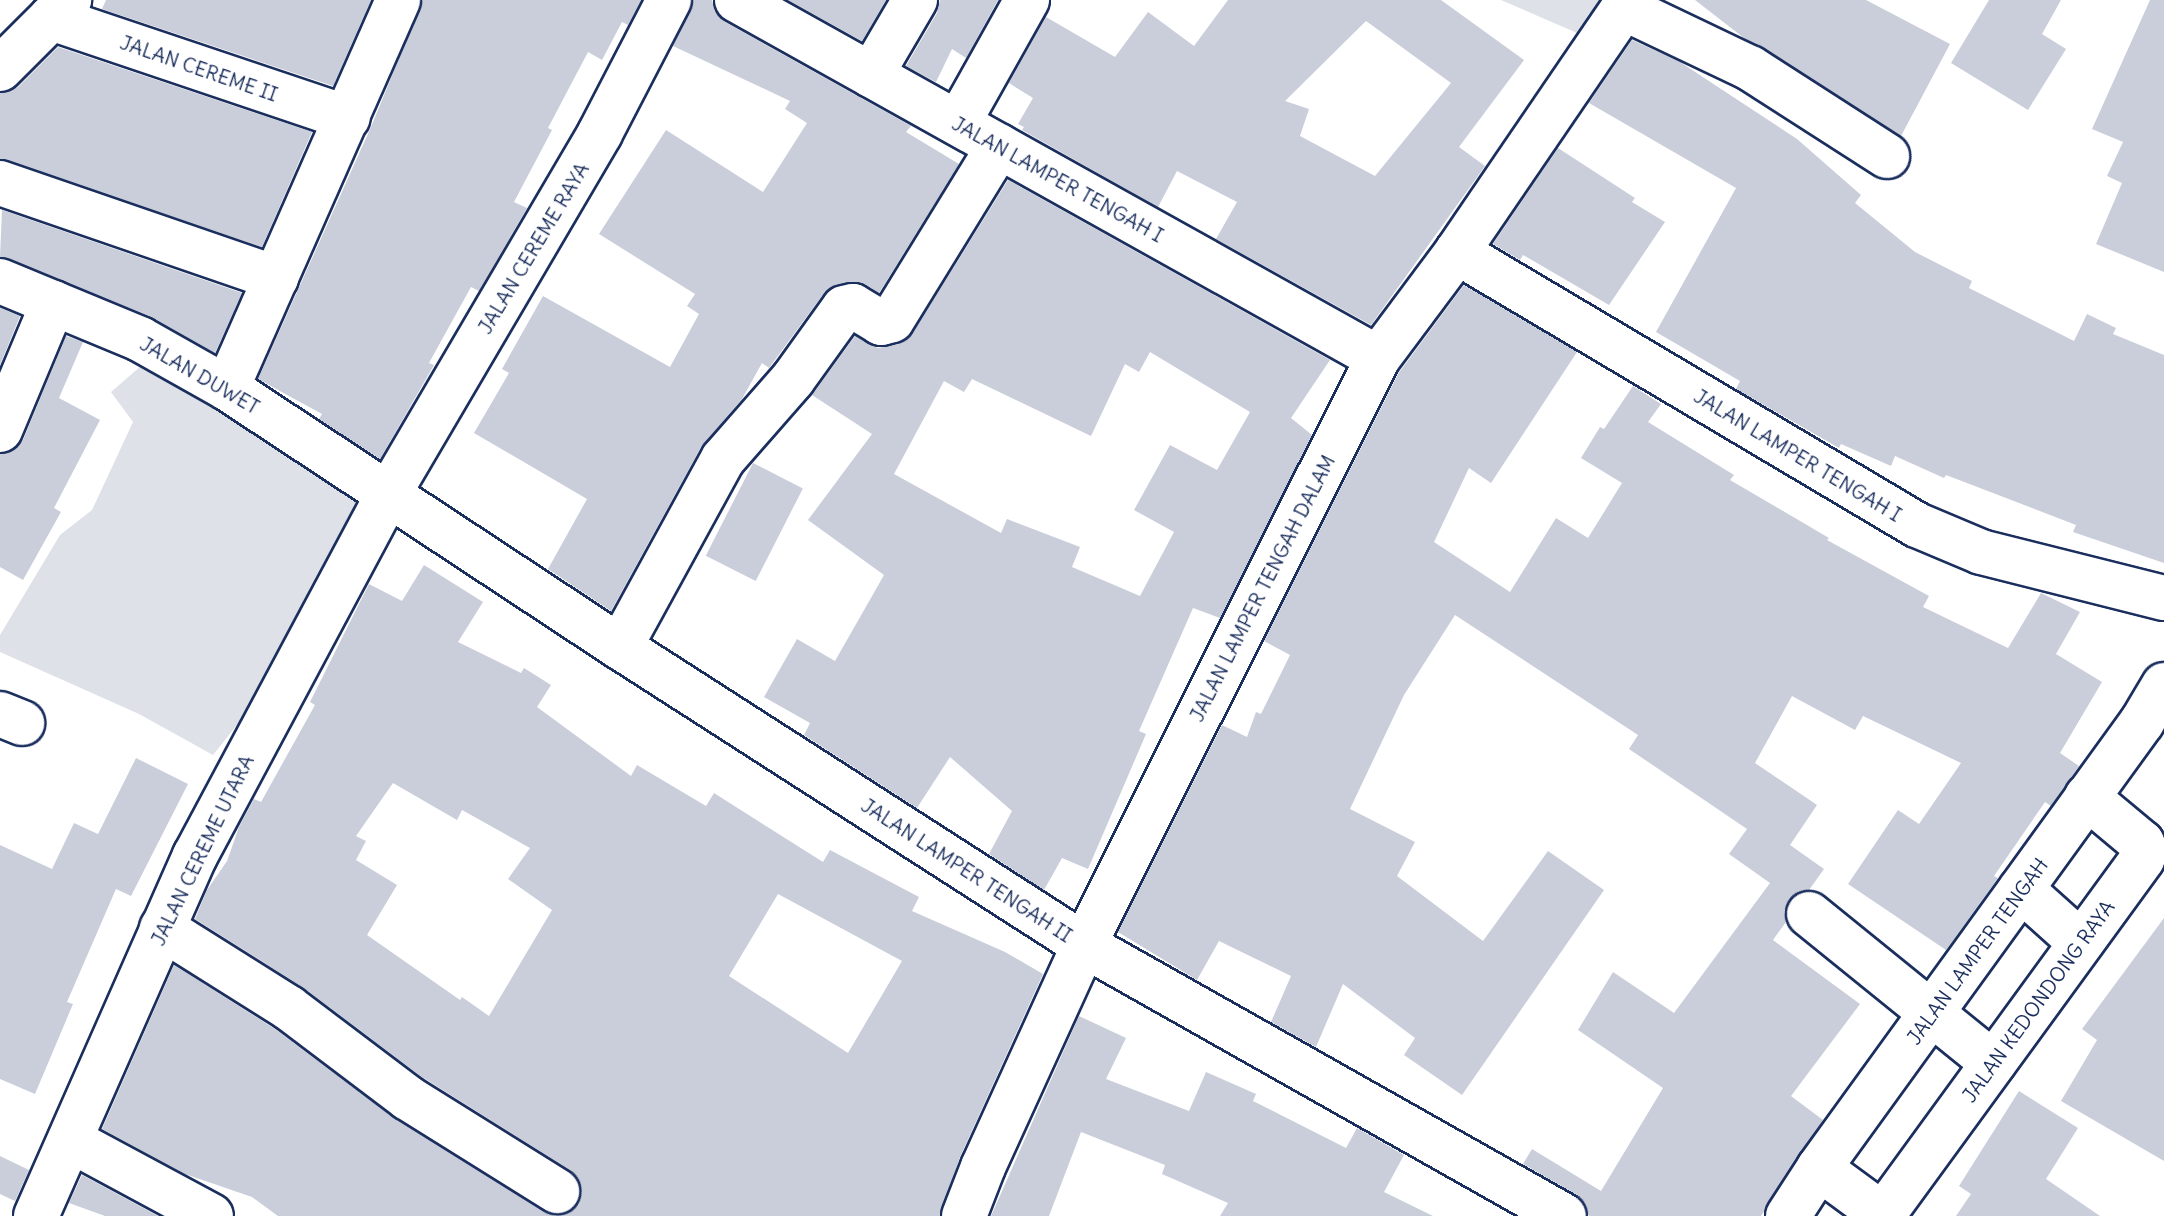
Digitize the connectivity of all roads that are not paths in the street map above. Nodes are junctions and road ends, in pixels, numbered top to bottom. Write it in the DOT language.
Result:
graph roads {
  1 [pos="398,0"];
  2 [pos="669,0"];
  3 [pos="737,0"];
  4 [pos="915,0"];
  5 [pos="1027,0"];
  6 [pos="1627,4"];
  7 [pos="60,9"];
  8 [pos="0,69"];
  9 [pos="871,75"];
  10 [pos="348,118"];
  11 [pos="958,123"];
  12 [pos="999,146"];
  13 [pos="1887,156"];
  14 [pos="0,183"];
  15 [pos="1457,252"];
  16 [pos="276,278"];
  17 [pos="0,281"];
  18 [pos="53,303"];
  19 [pos="1378,358"];
  20 [pos="227,388"];
  21 [pos="0,430"];
  22 [pos="389,493"];
  23 [pos="2164,598"];
  24 [pos="620,647"];
  25 [pos="2164,687"];
  26 [pos="2087,797"];
  27 [pos="2021,889"];
  28 [pos="1809,914"];
  29 [pos="162,928"];
  30 [pos="2079,941"];
  31 [pos="1084,945"];
  32 [pos="1931,1014"];
  33 [pos="1993,1063"];
  34 [pos="70,1140"];
  35 [pos="1819,1168"];
  36 [pos="557,1191"];
  37 [pos="1882,1215"];
  38 [pos="36,1216"];
  39 [pos="211,1216"];
  40 [pos="964,1216"];
  41 [pos="1564,1216"];
  42 [pos="1788,1216"];
  1 -- 10 [label="street"];
  2 -- 22 [label="street, JALAN CEREME RAYA"];
  3 -- 9 [label="street, JALAN LAMPER TENGAH I"];
  4 -- 9 [label="street"];
  5 -- 11 [label="street"];
  6 -- 13 [label="street"];
  6 -- 15 [label="street, JALAN LAMPER TENGAH DALAM"];
  7 -- 8 [label="street, JALAN CEREME II"];
  7 -- 10 [label="street, JALAN CEREME II"];
  9 -- 11 [label="street, JALAN LAMPER TENGAH I"];
  10 -- 16 [label="street"];
  11 -- 12 [label="street, JALAN LAMPER TENGAH I"];
  12 -- 19 [label="street, JALAN LAMPER TENGAH I"];
  12 -- 24 [label="street"];
  14 -- 16 [label="street"];
  15 -- 19 [label="street, JALAN LAMPER TENGAH DALAM"];
  15 -- 23 [label="street, JALAN LAMPER TENGAH I"];
  16 -- 20 [label="street"];
  17 -- 18 [label="street, JALAN DUWET"];
  18 -- 20 [label="street, JALAN DUWET"];
  18 -- 21 [label="street"];
  19 -- 31 [label="street, JALAN LAMPER TENGAH DALAM"];
  20 -- 22 [label="street, JALAN DUWET"];
  22 -- 24 [label="street, JALAN LAMPER TENGAH II"];
  22 -- 29 [label="street, JALAN CEREME UTARA"];
  24 -- 31 [label="street, JALAN LAMPER TENGAH II"];
  25 -- 26 [label="street, JALAN LAMPER TENGAH"];
  26 -- 27 [label="street, JALAN LAMPER TENGAH"];
  26 -- 30 [label="street, JALAN KEDONDONG RAYA"];
  27 -- 30 [label="street"];
  27 -- 32 [label="street, JALAN LAMPER TENGAH"];
  28 -- 32 [label="street"];
  29 -- 34 [label="street, JALAN CEREME UTARA"];
  29 -- 36 [label="street"];
  30 -- 33 [label="street, JALAN KEDONDONG RAYA"];
  31 -- 40 [label="street, JALAN LAMPER TENGAH DALAM"];
  31 -- 41 [label="street, JALAN LAMPER TENGAH II"];
  32 -- 33 [label="street"];
  32 -- 35 [label="street, JALAN LAMPER TENGAH"];
  33 -- 37 [label="street, JALAN KEDONDONG RAYA"];
  34 -- 38 [label="street, JALAN CEREME UTARA"];
  34 -- 39 [label="street"];
  35 -- 37 [label="street"];
  35 -- 42 [label="street, JALAN LAMPER TENGAH"];
}
